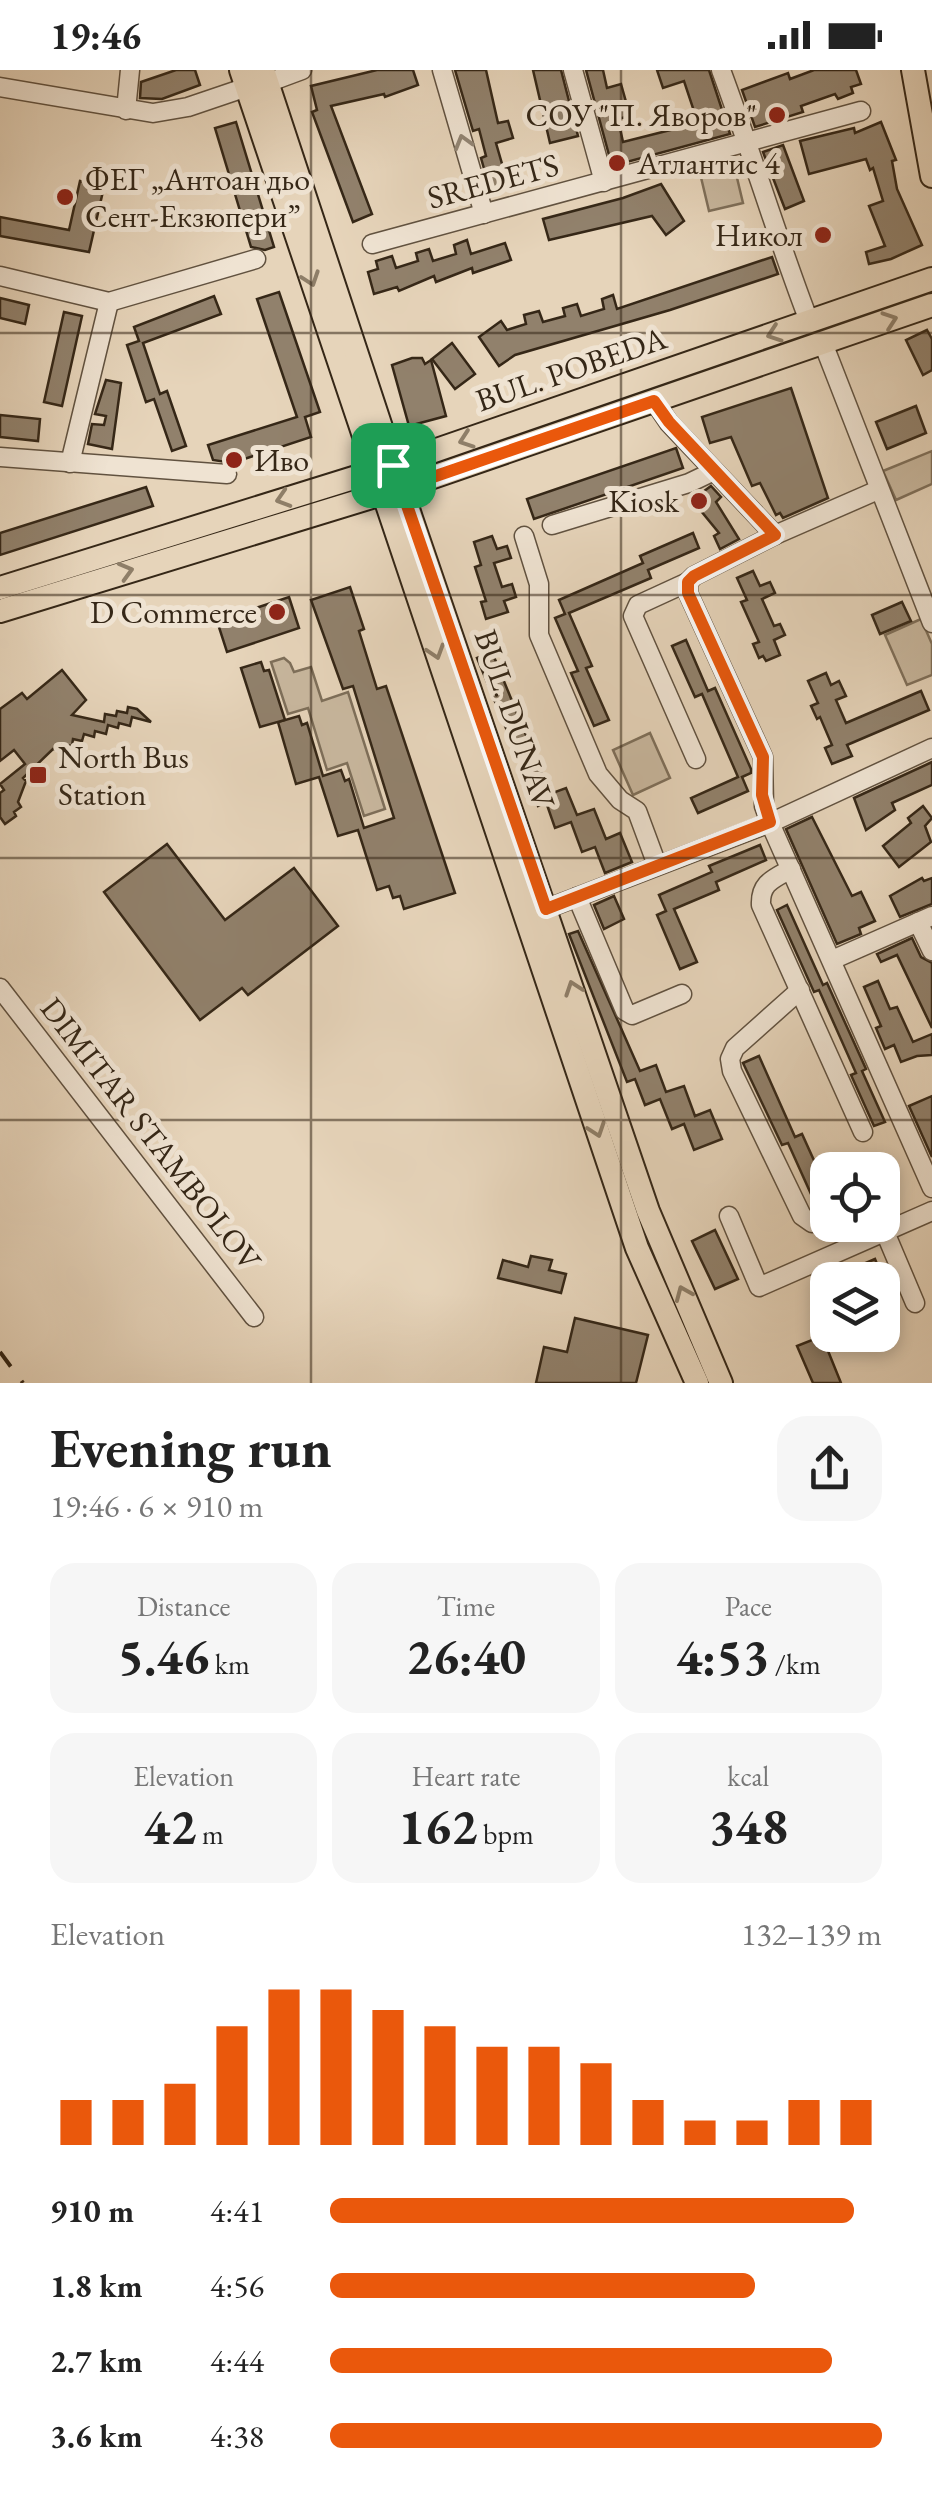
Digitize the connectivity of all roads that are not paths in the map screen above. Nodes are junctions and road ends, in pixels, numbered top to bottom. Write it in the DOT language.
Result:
graph roads {
  1 [pos="130,70"];
  2 [pos="302,70"];
  3 [pos="442,70"];
  4 [pos="573,70"];
  5 [pos="721,70"];
  6 [pos="913,70"];
  7 [pos="254,78"];
  8 [pos="0,87"];
  9 [pos="126,110"];
  10 [pos="861,111"];
  11 [pos="748,143"];
  12 [pos="932,176"];
  13 [pos="604,182"];
  14 [pos="484,214"];
  15 [pos="372,244"];
  16 [pos="256,258"];
  17 [pos="0,276"];
  18 [pos="932,279"];
  19 [pos="109,302"];
  20 [pos="932,305"];
  21 [pos="809,322"];
  22 [pos="824,343"];
  23 [pos="654,401"];
  24 [pos="0,457"];
  25 [pos="70,463"];
  26 [pos="714,471"];
  27 [pos="227,474"];
  28 [pos="388,479"];
  29 [pos="878,490"];
  30 [pos="552,525"];
  31 [pos="775,535"];
  32 [pos="524,536"];
  33 [pos="688,582"];
  34 [pos="0,588"];
  35 [pos="0,611"];
  36 [pos="932,623"];
  37 [pos="932,748"];
  38 [pos="696,759"];
  39 [pos="770,822"];
  40 [pos="658,864"];
  41 [pos="790,869"];
  42 [pos="578,897"];
  43 [pos="546,909"];
  44 [pos="925,919"];
  45 [pos="932,951"];
  46 [pos="832,960"];
  47 [pos="0,988"];
  48 [pos="800,990"];
  49 [pos="682,994"];
  50 [pos="862,1132"];
  51 [pos="932,1188"];
  52 [pos="932,1211"];
  53 [pos="729,1216"];
  54 [pos="810,1222"];
  55 [pos="900,1223"];
  56 [pos="856,1242"];
  57 [pos="889,1242"];
  58 [pos="915,1303"];
  59 [pos="254,1317"];
  60 [pos="697,1383"];
  61 [pos="722,1383"];
  1 -- 9 [label="street"];
  2 -- 7 [label="street"];
  14 -- 3 [label="street, one-way"];
  4 -- 13 [label="street"];
  5 -- 11 [label="street"];
  6 -- 12 [label="main road"];
  7 -- 9 [label="street"];
  7 -- 28 [label="main road, BUL. DUNAV"];
  8 -- 9 [label="street"];
  10 -- 11 [label="street, SREDETS"];
  11 -- 13 [label="street, SREDETS"];
  11 -- 21 [label="street"];
  13 -- 14 [label="street, SREDETS"];
  14 -- 15 [label="street, SREDETS"];
  16 -- 19 [label="street"];
  17 -- 19 [label="street"];
  18 -- 21 [label="main road, BUL. POBEDA"];
  19 -- 25 [label="street"];
  22 -- 20 [label="main road, BUL. POBEDA, one-way"];
  21 -- 28 [label="main road, BUL. POBEDA, one-way"];
  22 -- 23 [label="main road, BUL. POBEDA"];
  22 -- 29 [label="street"];
  23 -- 26 [label="street"];
  23 -- 28 [label="main road, BUL. POBEDA"];
  24 -- 25 [label="street"];
  25 -- 27 [label="street"];
  26 -- 30 [label="street"];
  26 -- 31 [label="street"];
  28 -- 34 [label="main road, BUL. POBEDA, one-way"];
  35 -- 28 [label="main road, BUL. POBEDA, one-way"];
  28 -- 43 [label="main road, BUL. DUNAV"];
  28 -- 60 [label="main road, BUL. DUNAV, one-way"];
  29 -- 31 [label="street"];
  29 -- 36 [label="street"];
  31 -- 33 [label="street"];
  32 -- 40 [label="street"];
  33 -- 38 [label="street"];
  33 -- 39 [label="street"];
  37 -- 39 [label="street"];
  39 -- 40 [label="street"];
  39 -- 41 [label="street"];
  40 -- 42 [label="street"];
  41 -- 46 [label="street"];
  41 -- 48 [label="street"];
  42 -- 43 [label="street"];
  42 -- 49 [label="street"];
  61 -- 43 [label="main road, BUL. DUNAV, one-way"];
  44 -- 45 [label="street"];
  44 -- 46 [label="street"];
  46 -- 51 [label="street"];
  47 -- 59 [label="street, DIMITAR STAMBOLOV"];
  48 -- 50 [label="street"];
  48 -- 54 [label="street"];
  52 -- 55 [label="street"];
  53 -- 56 [label="street"];
  57 -- 58 [label="street"];
}
